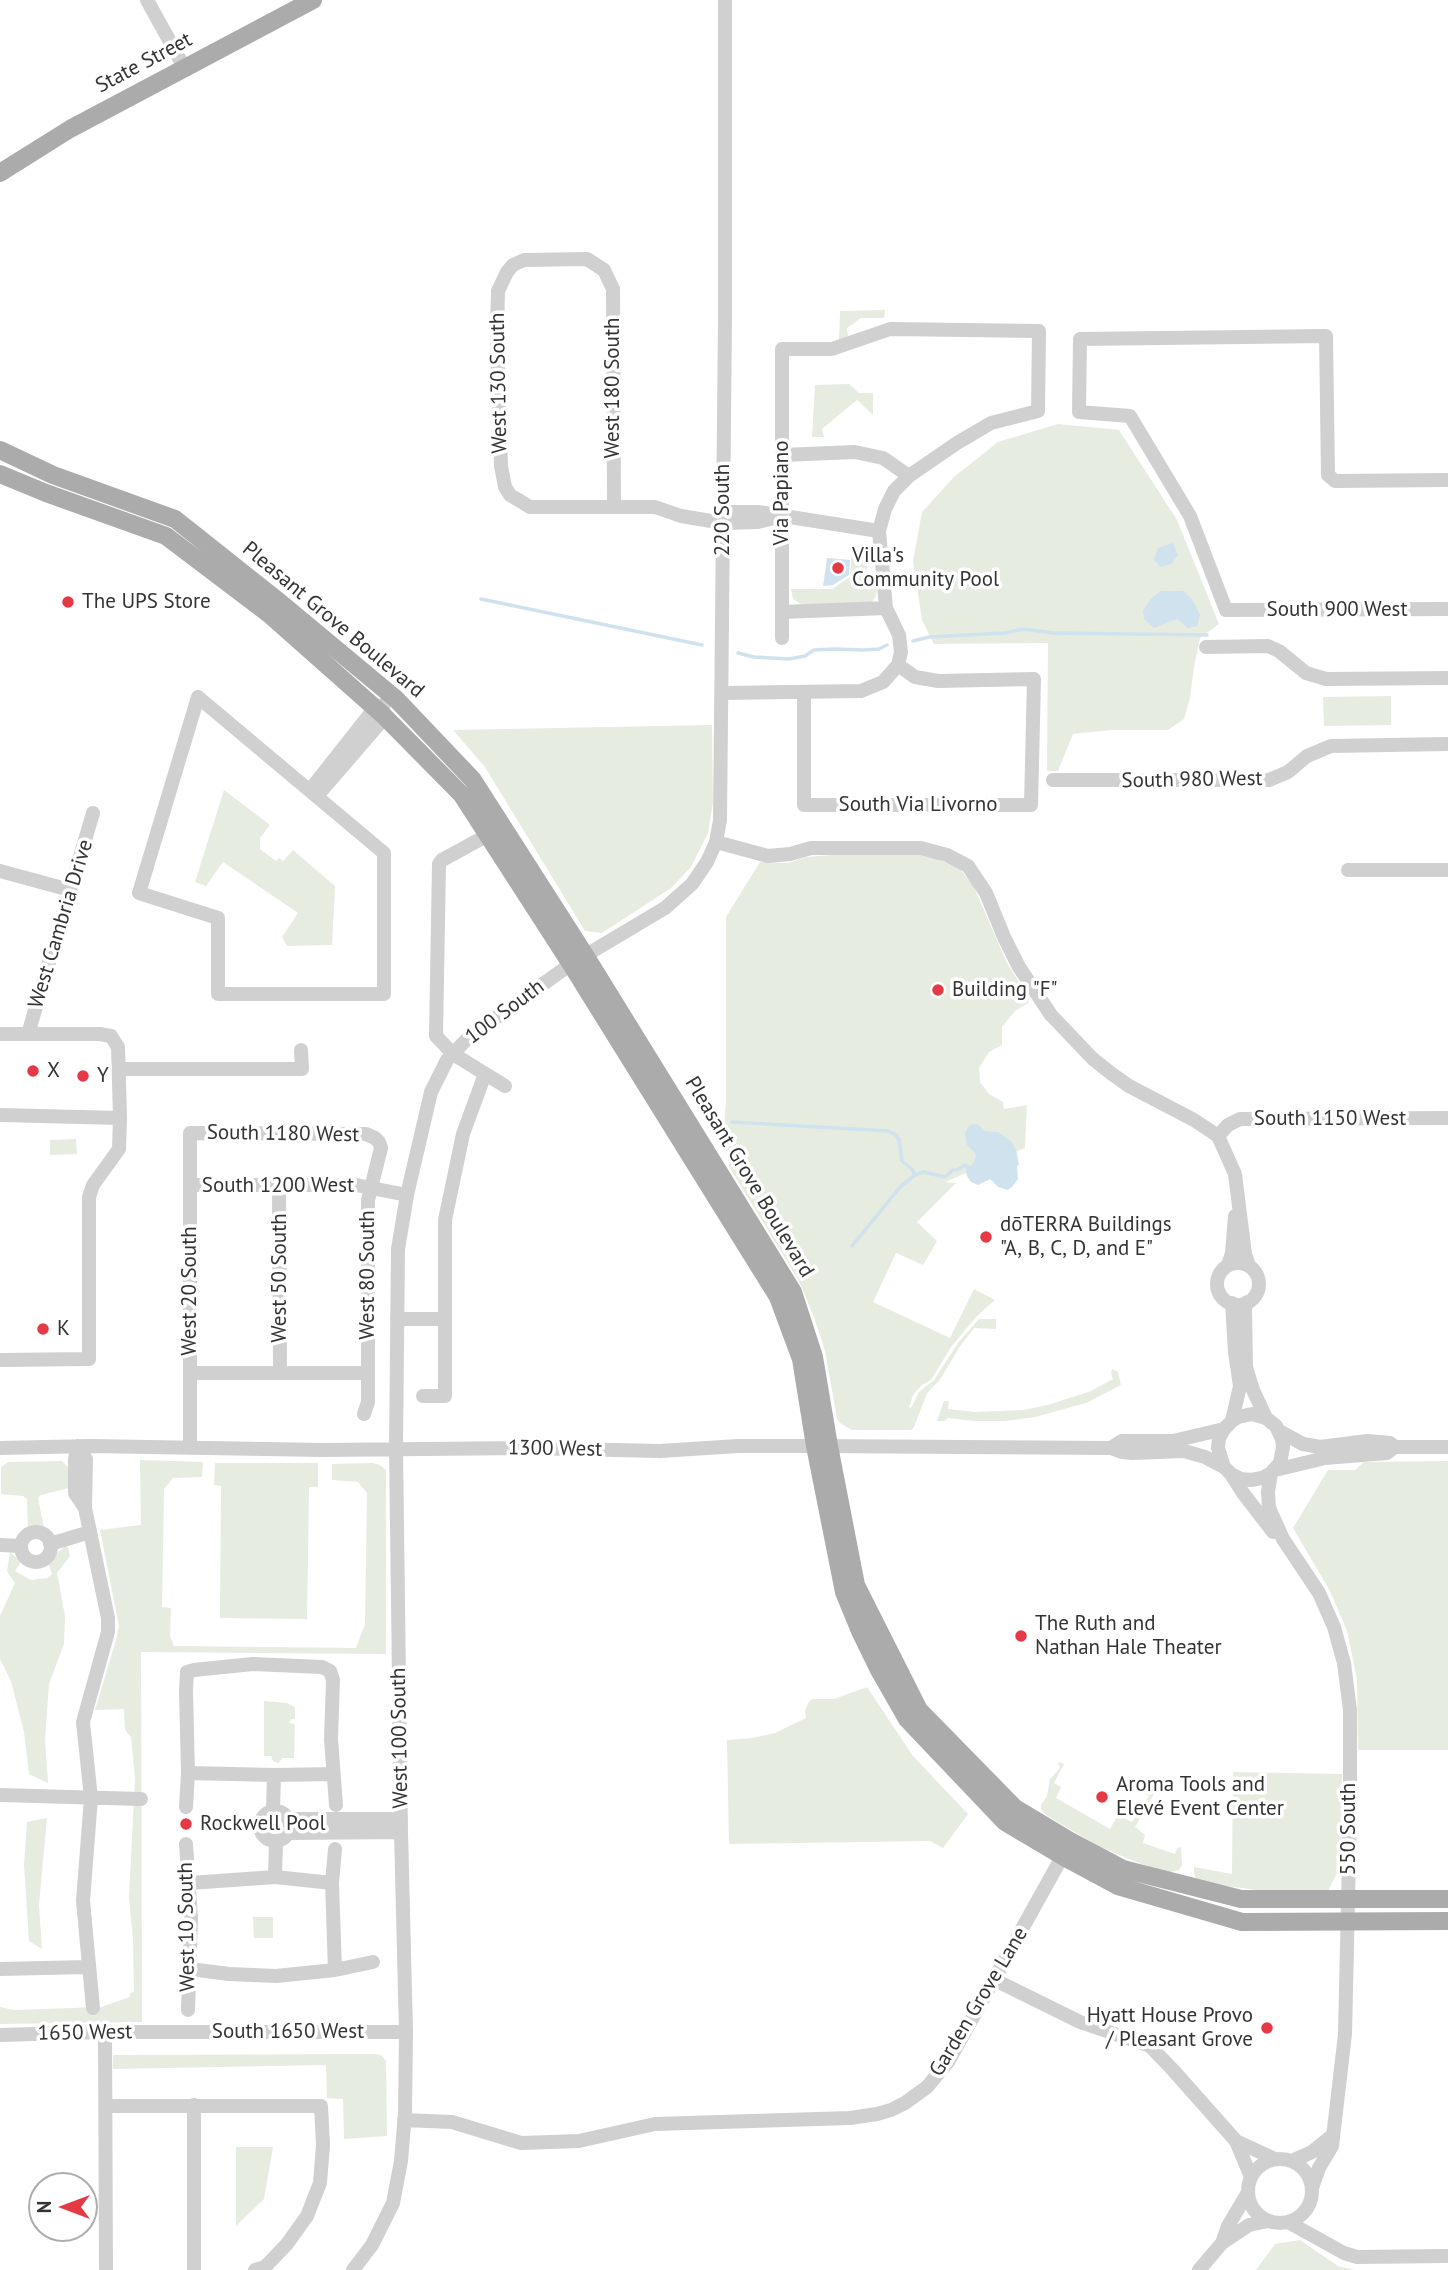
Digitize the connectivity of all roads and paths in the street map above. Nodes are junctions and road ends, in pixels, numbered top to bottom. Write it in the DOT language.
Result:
graph roads {
  1 [pos="147,0"];
  2 [pos="313,0"];
  3 [pos="725,0"];
  4 [pos="290,6"];
  5 [pos="184,67"];
  6 [pos="0,173"];
  7 [pos="604,270"];
  8 [pos="0,450"];
  9 [pos="782,455"];
  10 [pos="0,474"];
  11 [pos="909,476"];
  12 [pos="1448,480"];
  13 [pos="614,507"];
  14 [pos="782,516"];
  15 [pos="723,518"];
  16 [pos="879,531"];
  17 [pos="886,608"];
  18 [pos="1448,609"];
  19 [pos="782,612"];
  20 [pos="782,638"];
  21 [pos="1206,647"];
  22 [pos="898,665"];
  23 [pos="1448,678"];
  24 [pos="722,693"];
  25 [pos="804,693"];
  26 [pos="392,696"];
  27 [pos="378,711"];
  28 [pos="1448,744"];
  29 [pos="1053,780"];
  30 [pos="314,793"];
  31 [pos="93,813"];
  32 [pos="488,835"];
  33 [pos="716,842"];
  34 [pos="1349,870"];
  35 [pos="1448,870"];
  36 [pos="0,871"];
  37 [pos="70,890"];
  38 [pos="578,960"];
  39 [pos="0,1034"];
  40 [pos="28,1034"];
  41 [pos="301,1050"];
  42 [pos="453,1054"];
  43 [pos="120,1069"];
  44 [pos="485,1074"];
  45 [pos="505,1086"];
  46 [pos="0,1115"];
  47 [pos="120,1118"];
  48 [pos="1448,1118"];
  49 [pos="190,1133"];
  50 [pos="1218,1136"];
  51 [pos="375,1138"];
  52 [pos="190,1185"];
  53 [pos="279,1185"];
  54 [pos="372,1187"];
  55 [pos="407,1195"];
  56 [pos="1238,1197"];
  57 [pos="1228,1265"];
  58 [pos="1249,1266"];
  59 [pos="1240,1303"];
  60 [pos="397,1319"];
  61 [pos="445,1319"];
  62 [pos="0,1360"];
  63 [pos="280,1371"];
  64 [pos="190,1373"];
  65 [pos="368,1373"];
  66 [pos="423,1396"];
  67 [pos="364,1414"];
  68 [pos="1266,1418"];
  69 [pos="1228,1425"];
  70 [pos="1279,1431"];
  71 [pos="78,1446"];
  72 [pos="822,1446"];
  73 [pos="1395,1447"];
  74 [pos="1448,1447"];
  75 [pos="0,1448"];
  76 [pos="190,1448"];
  77 [pos="396,1448"];
  78 [pos="1111,1448"];
  79 [pos="1228,1470"];
  80 [pos="1273,1471"];
  81 [pos="90,1532"];
  82 [pos="1283,1539"];
  83 [pos="50,1544"];
  84 [pos="0,1545"];
  85 [pos="21,1546"];
  86 [pos="188,1773"];
  87 [pos="333,1774"];
  88 [pos="274,1775"];
  89 [pos="0,1794"];
  90 [pos="91,1798"];
  91 [pos="141,1799"];
  92 [pos="336,1805"];
  93 [pos="186,1807"];
  94 [pos="273,1811"];
  95 [pos="401,1825"];
  96 [pos="285,1831"];
  97 [pos="186,1844"];
  98 [pos="335,1849"];
  99 [pos="1067,1849"];
  100 [pos="275,1877"];
  101 [pos="190,1883"];
  102 [pos="332,1883"];
  103 [pos="1349,1899"];
  104 [pos="1448,1899"];
  105 [pos="1348,1920"];
  106 [pos="1448,1921"];
  107 [pos="373,1962"];
  108 [pos="88,1967"];
  109 [pos="0,1969"];
  110 [pos="190,1969"];
  111 [pos="335,1970"];
  112 [pos="995,1980"];
  113 [pos="93,2008"];
  114 [pos="188,2010"];
  115 [pos="105,2032"];
  116 [pos="169,2032"];
  117 [pos="406,2032"];
  118 [pos="0,2035"];
  119 [pos="194,2105"];
  120 [pos="106,2106"];
  121 [pos="404,2120"];
  122 [pos="1333,2135"];
  123 [pos="1236,2141"];
  124 [pos="1275,2159"];
  125 [pos="1292,2161"];
  126 [pos="1251,2177"];
  127 [pos="1312,2188"];
  128 [pos="1247,2194"];
  129 [pos="1308,2206"];
  130 [pos="1268,2221"];
  131 [pos="1288,2222"];
  132 [pos="1322,2239"];
  133 [pos="1222,2243"];
  134 [pos="1448,2256"];
  135 [pos="263,2269"];
  136 [pos="106,2270"];
  137 [pos="194,2270"];
  138 [pos="353,2270"];
  139 [pos="1199,2270"];
  1 -- 5 [label="street"];
  2 -- 4 [label="main road, State Street"];
  3 -- 15 [label="street, 220 South"];
  4 -- 5 [label="main road, State Street"];
  5 -- 6 [label="main road, State Street"];
  7 -- 13 [label="street, West 180 South"];
  7 -- 13 [label="street, West 130 South"];
  8 -- 26 [label="main road, Pleasant Grove Boulevard"];
  9 -- 11 [label="street"];
  9 -- 11 [label="street, Via Papiano"];
  9 -- 14 [label="street, Via Papiano"];
  10 -- 27 [label="main road, Pleasant Grove Boulevard"];
  11 -- 16 [label="street"];
  12 -- 18 [label="street, South 900 West"];
  13 -- 15 [label="street"];
  14 -- 15 [label="street"];
  14 -- 16 [label="street"];
  14 -- 19 [label="street, Via Papiano"];
  15 -- 24 [label="street, 220 South"];
  16 -- 17 [label="street"];
  17 -- 19 [label="street"];
  17 -- 22 [label="street"];
  19 -- 20 [label="street, Via Papiano"];
  21 -- 23 [label="street"];
  22 -- 25 [label="street"];
  22 -- 25 [label="street, South Via Livorno"];
  24 -- 25 [label="street"];
  24 -- 33 [label="street, 220 South"];
  26 -- 27 [label="street"];
  26 -- 38 [label="main road, Pleasant Grove Boulevard"];
  27 -- 30 [label="street"];
  27 -- 32 [label="main road, Pleasant Grove Boulevard"];
  28 -- 29 [label="street, South 980 West"];
  30 -- 30 [label="street"];
  31 -- 37 [label="street, West Cambria Drive"];
  32 -- 38 [label="main road, Pleasant Grove Boulevard"];
  32 -- 42 [label="street"];
  33 -- 38 [label="street, 220 South"];
  33 -- 50 [label="street"];
  34 -- 35 [label="street"];
  36 -- 37 [label="street"];
  37 -- 40 [label="street, West Cambria Drive"];
  38 -- 42 [label="street, 100 South"];
  38 -- 72 [label="main road, Pleasant Grove Boulevard"];
  39 -- 40 [label="street"];
  40 -- 43 [label="street"];
  41 -- 43 [label="street"];
  42 -- 44 [label="street"];
  42 -- 55 [label="street, 100 South"];
  43 -- 47 [label="street"];
  44 -- 45 [label="street"];
  44 -- 61 [label="street"];
  46 -- 47 [label="street"];
  47 -- 62 [label="street"];
  48 -- 50 [label="street, South 1150 West"];
  49 -- 51 [label="street, South 1180 West"];
  49 -- 52 [label="street, West 20 South"];
  50 -- 56 [label="street"];
  51 -- 54 [label="street, West 80 South"];
  52 -- 53 [label="street, South 1200 West"];
  52 -- 64 [label="street, West 20 South"];
  53 -- 54 [label="street, South 1200 West"];
  53 -- 63 [label="street, West 50 South"];
  54 -- 55 [label="street, South 1200 West"];
  54 -- 65 [label="street, West 80 South"];
  55 -- 60 [label="street, West 100 South"];
  56 -- 57 [label="street"];
  56 -- 58 [label="street"];
  57 -- 58 [label="street"];
  57 -- 59 [label="street"];
  58 -- 59 [label="street"];
  59 -- 68 [label="street"];
  59 -- 69 [label="street"];
  60 -- 61 [label="street"];
  60 -- 77 [label="street, West 100 South"];
  61 -- 66 [label="street"];
  63 -- 64 [label="street"];
  63 -- 65 [label="street"];
  64 -- 76 [label="street, West 20 South"];
  65 -- 67 [label="street, West 80 South"];
  68 -- 69 [label="street"];
  68 -- 70 [label="street"];
  69 -- 78 [label="street"];
  69 -- 79 [label="street"];
  70 -- 73 [label="street"];
  70 -- 80 [label="street"];
  71 -- 75 [label="street, 1300 West"];
  71 -- 76 [label="street, 1300 West"];
  71 -- 81 [label="street"];
  72 -- 77 [label="street, 1300 West"];
  72 -- 78 [label="street, 1300 West"];
  72 -- 99 [label="main road, Pleasant Grove Boulevard"];
  73 -- 74 [label="street"];
  73 -- 80 [label="street"];
  76 -- 77 [label="street, 1300 West"];
  77 -- 95 [label="street, West 100 South"];
  78 -- 79 [label="street"];
  79 -- 80 [label="street"];
  79 -- 82 [label="street"];
  80 -- 82 [label="street"];
  81 -- 83 [label="street"];
  81 -- 90 [label="street"];
  82 -- 103 [label="street, 550 South"];
  83 -- 85 [label="street"];
  83 -- 85 [label="street"];
  84 -- 85 [label="street"];
  86 -- 87 [label="street"];
  86 -- 88 [label="street"];
  86 -- 93 [label="street"];
  87 -- 88 [label="street"];
  87 -- 92 [label="street"];
  88 -- 94 [label="street"];
  89 -- 90 [label="street"];
  90 -- 91 [label="street"];
  90 -- 108 [label="street"];
  94 -- 96 [label="street"];
  94 -- 96 [label="street"];
  95 -- 96 [label="street"];
  95 -- 117 [label="street, West 100 South"];
  96 -- 100 [label="street"];
  97 -- 101 [label="street, West 10 South"];
  98 -- 102 [label="street"];
  99 -- 103 [label="main road, Pleasant Grove Boulevard"];
  99 -- 105 [label="main road, Pleasant Grove Boulevard"];
  99 -- 112 [label="street, Garden Grove Lane"];
  100 -- 101 [label="street"];
  100 -- 102 [label="street"];
  101 -- 110 [label="street, West 10 South"];
  102 -- 111 [label="street"];
  103 -- 104 [label="main road, Pleasant Grove Boulevard"];
  103 -- 105 [label="street, 550 South"];
  105 -- 106 [label="main road, Pleasant Grove Boulevard"];
  105 -- 122 [label="street, 550 South"];
  107 -- 111 [label="street"];
  108 -- 109 [label="street"];
  108 -- 113 [label="street"];
  110 -- 111 [label="street"];
  110 -- 114 [label="street, West 10 South"];
  112 -- 121 [label="street, Garden Grove Lane"];
  112 -- 123 [label="street"];
  115 -- 116 [label="street, 1650 West"];
  115 -- 118 [label="street, 1650 West"];
  115 -- 120 [label="street"];
  116 -- 117 [label="street, South 1650 West"];
  117 -- 121 [label="street, West 100 South"];
  119 -- 120 [label="street"];
  119 -- 135 [label="street"];
  119 -- 137 [label="street"];
  120 -- 136 [label="street"];
  121 -- 138 [label="street, West 100 South"];
  122 -- 125 [label="street"];
  122 -- 127 [label="street, 550 South"];
  123 -- 124 [label="street"];
  123 -- 126 [label="street"];
  124 -- 125 [label="street"];
  124 -- 126 [label="street"];
  125 -- 127 [label="street"];
  126 -- 128 [label="street"];
  127 -- 129 [label="street"];
  128 -- 130 [label="street"];
  128 -- 133 [label="street"];
  129 -- 131 [label="street"];
  129 -- 132 [label="street"];
  130 -- 131 [label="street"];
  130 -- 133 [label="street"];
  131 -- 132 [label="street"];
  132 -- 134 [label="street"];
  133 -- 139 [label="street"];
}
